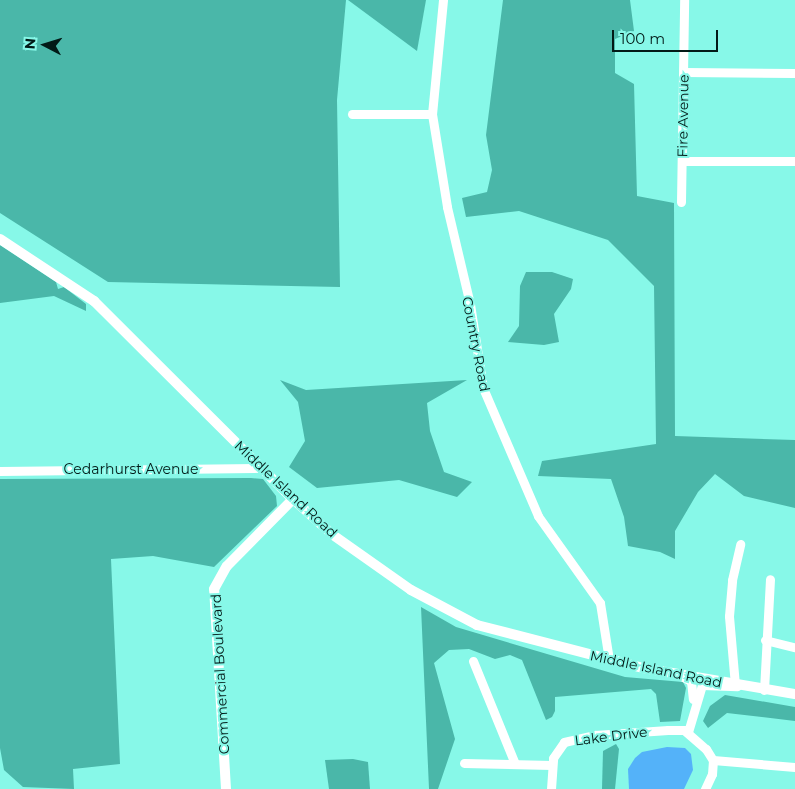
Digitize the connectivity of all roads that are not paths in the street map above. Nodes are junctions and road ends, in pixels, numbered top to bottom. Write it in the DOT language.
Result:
graph roads {
  1 [pos="444,0"];
  2 [pos="684,0"];
  3 [pos="684,72"];
  4 [pos="795,73"];
  5 [pos="352,114"];
  6 [pos="432,114"];
  7 [pos="683,161"];
  8 [pos="795,161"];
  9 [pos="681,202"];
  10 [pos="0,240"];
  11 [pos="261,468"];
  12 [pos="0,471"];
  13 [pos="293,499"];
  14 [pos="740,544"];
  15 [pos="770,579"];
  16 [pos="765,640"];
  17 [pos="794,647"];
  18 [pos="609,660"];
  19 [pos="474,661"];
  20 [pos="679,675"];
  21 [pos="736,686"];
  22 [pos="764,690"];
  23 [pos="795,694"];
  24 [pos="686,731"];
  25 [pos="712,760"];
  26 [pos="464,763"];
  27 [pos="514,764"];
  28 [pos="552,765"];
  29 [pos="795,768"];
  30 [pos="226,789"];
  31 [pos="550,789"];
  32 [pos="705,789"];
  1 -- 6 [label="street, Country Road"];
  2 -- 3 [label="street, Fire Avenue"];
  3 -- 4 [label="street"];
  3 -- 7 [label="street, Fire Avenue"];
  5 -- 6 [label="street"];
  6 -- 18 [label="street, Country Road"];
  7 -- 8 [label="street"];
  7 -- 9 [label="street, Fire Avenue"];
  10 -- 11 [label="street, Middle Island Road"];
  11 -- 12 [label="street, Cedarhurst Avenue"];
  11 -- 13 [label="street, Middle Island Road"];
  13 -- 18 [label="street, Middle Island Road"];
  13 -- 30 [label="street, Commercial Boulevard"];
  14 -- 21 [label="street"];
  15 -- 16 [label="street"];
  16 -- 17 [label="street"];
  16 -- 22 [label="street"];
  18 -- 20 [label="street, Middle Island Road"];
  19 -- 27 [label="street"];
  20 -- 21 [label="street, Middle Island Road"];
  20 -- 24 [label="street"];
  21 -- 22 [label="street, Middle Island Road"];
  21 -- 24 [label="street"];
  22 -- 23 [label="street, Middle Island Road"];
  24 -- 25 [label="street"];
  24 -- 28 [label="street, Lake Drive"];
  25 -- 29 [label="street"];
  25 -- 32 [label="street"];
  26 -- 27 [label="street"];
  27 -- 28 [label="street"];
  28 -- 31 [label="street, Lake Drive"];
}
